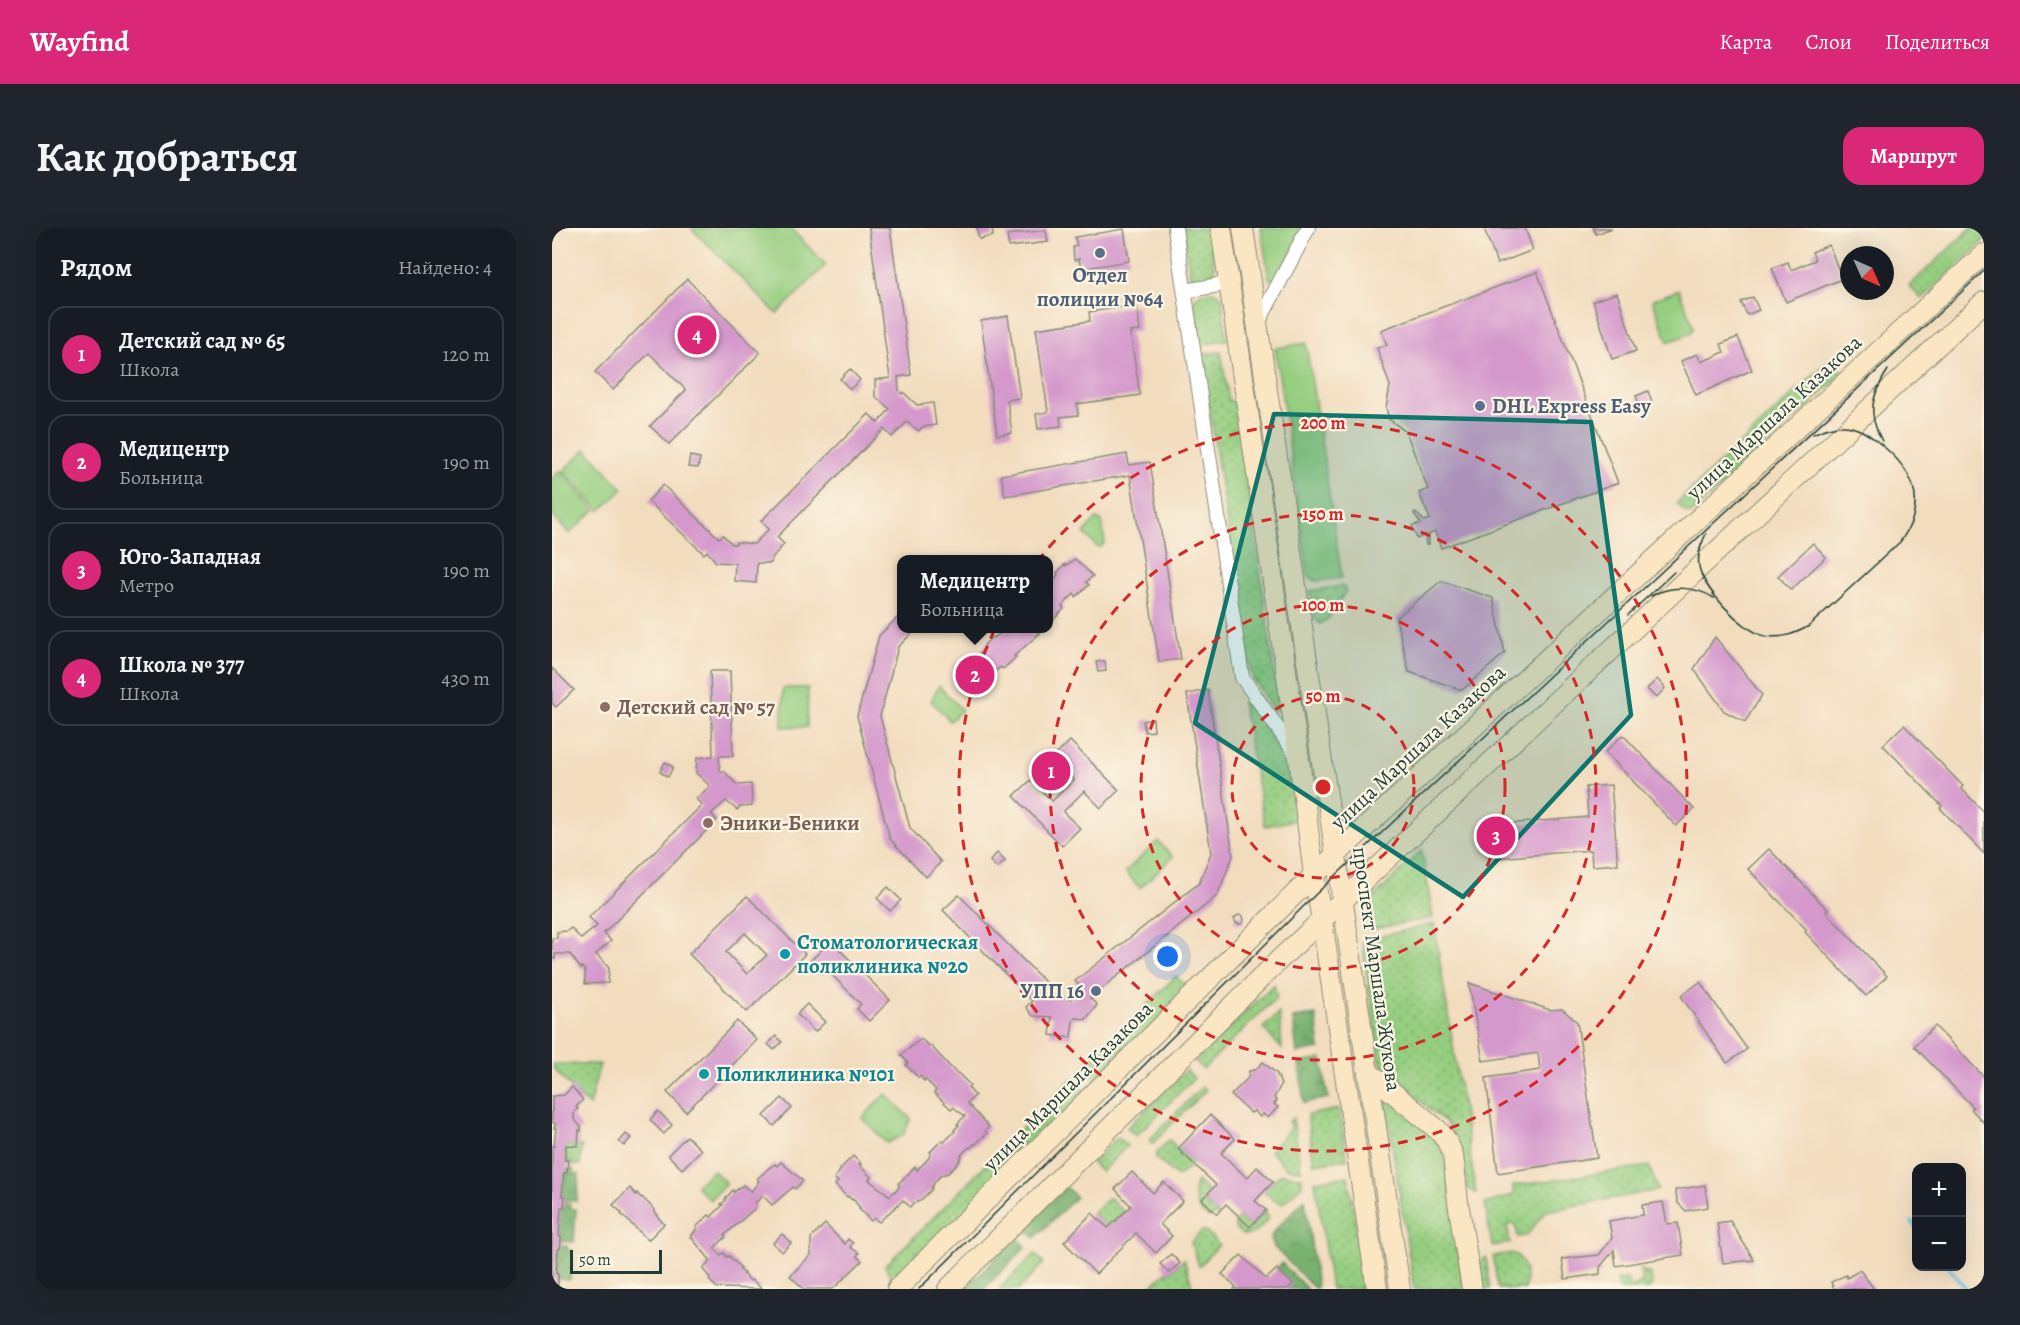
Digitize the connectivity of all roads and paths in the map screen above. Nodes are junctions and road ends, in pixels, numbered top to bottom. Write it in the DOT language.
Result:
graph roads {
  1 [pos="1174,228"];
  2 [pos="1221,228"];
  3 [pos="1244,228"];
  4 [pos="1308,228"];
  5 [pos="1984,254"];
  6 [pos="1230,283"];
  7 [pos="1185,291"];
  8 [pos="1984,302"];
  9 [pos="1258,323"];
  10 [pos="1299,759"];
  11 [pos="1336,855"];
  12 [pos="1314,875"];
  13 [pos="1343,901"];
  14 [pos="1322,920"];
  15 [pos="1368,1072"];
  16 [pos="897,1289"];
  17 [pos="948,1289"];
  18 [pos="1377,1289"];
  19 [pos="1400,1289"];
  20 [pos="1472,1289"];
  1 -- 7 [label="street"];
  2 -- 6 [label="main road"];
  3 -- 9 [label="main road, проспект Маршала Жукова"];
  4 -- 9 [label="street"];
  5 -- 11 [label="main road, улица Маршала Казакова"];
  6 -- 7 [label="street"];
  6 -- 10 [label="main road"];
  7 -- 10 [label="street"];
  8 -- 13 [label="main road"];
  9 -- 11 [label="main road, проспект Маршала Жукова"];
  10 -- 12 [label="main road"];
  11 -- 12 [label="main road, улица Маршала Казакова"];
  11 -- 13 [label="main road, проспект Маршала Жукова"];
  12 -- 14 [label="main road"];
  12 -- 16 [label="main road, улица Маршала Казакова"];
  13 -- 14 [label="main road"];
  13 -- 15 [label="main road, проспект Маршала Жукова"];
  14 -- 17 [label="main road"];
  14 -- 18 [label="main road"];
  15 -- 19 [label="main road, проспект Маршала Жукова"];
  15 -- 20 [label="main road"];
}
